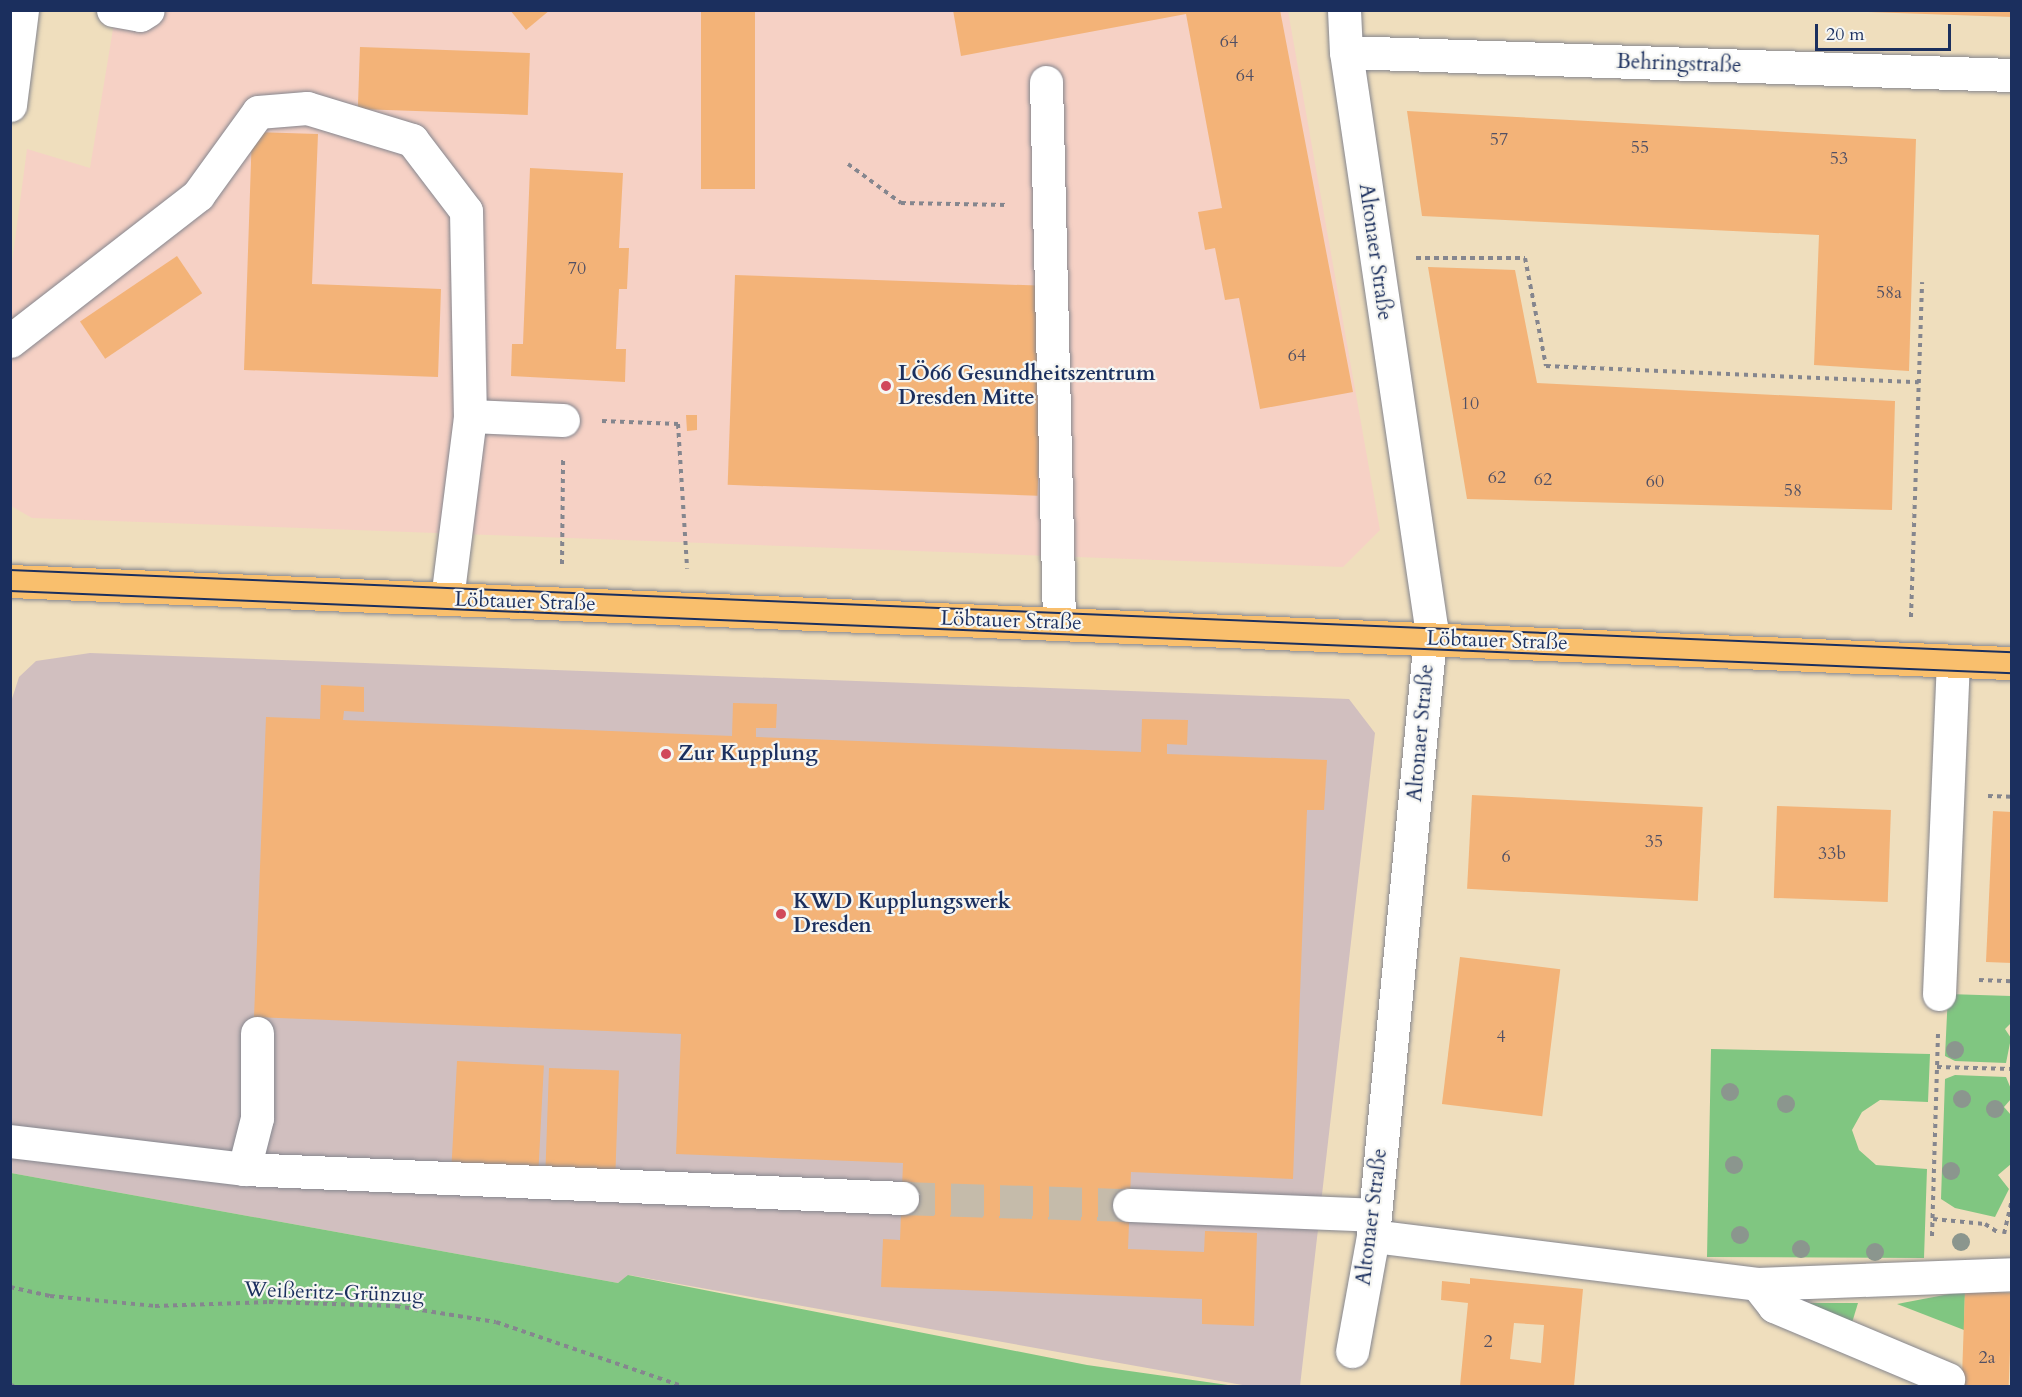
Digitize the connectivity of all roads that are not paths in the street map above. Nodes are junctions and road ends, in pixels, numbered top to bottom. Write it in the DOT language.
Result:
graph roads {
  1 [pos="22,10"];
  2 [pos="113,10"];
  3 [pos="148,10"];
  4 [pos="1344,10"];
  5 [pos="1346,52"];
  6 [pos="2012,75"];
  7 [pos="1046,82"];
  8 [pos="10,105"];
  9 [pos="10,341"];
  10 [pos="470,416"];
  11 [pos="563,420"];
  12 [pos="10,581"];
  13 [pos="447,599"];
  14 [pos="1059,623"];
  15 [pos="1430,638"];
  16 [pos="1953,661"];
  17 [pos="2012,663"];
  18 [pos="1939,994"];
  19 [pos="257,1033"];
  20 [pos="10,1141"];
  21 [pos="244,1169"];
  22 [pos="902,1198"];
  23 [pos="1129,1205"];
  24 [pos="1374,1226"];
  25 [pos="2012,1274"];
  26 [pos="1757,1284"];
  27 [pos="1352,1350"];
  28 [pos="1948,1379"];
  1 -- 8 [label="street"];
  2 -- 3 [label="street"];
  4 -- 5 [label="street, Altonaer Straße"];
  5 -- 6 [label="street, Behringstraße"];
  5 -- 15 [label="street, Altonaer Straße"];
  7 -- 14 [label="street"];
  9 -- 10 [label="street"];
  10 -- 11 [label="street"];
  10 -- 13 [label="street"];
  12 -- 13 [label="main road, Löbtauer Straße"];
  13 -- 14 [label="main road, Löbtauer Straße"];
  14 -- 15 [label="main road, Löbtauer Straße"];
  15 -- 16 [label="main road, Löbtauer Straße"];
  15 -- 24 [label="street, Altonaer Straße"];
  16 -- 17 [label="main road, Löbtauer Straße"];
  16 -- 18 [label="street"];
  19 -- 21 [label="street"];
  20 -- 21 [label="street"];
  21 -- 22 [label="street"];
  23 -- 24 [label="street"];
  24 -- 26 [label="street"];
  24 -- 27 [label="street, Altonaer Straße"];
  25 -- 26 [label="street"];
  26 -- 28 [label="street"];
}
